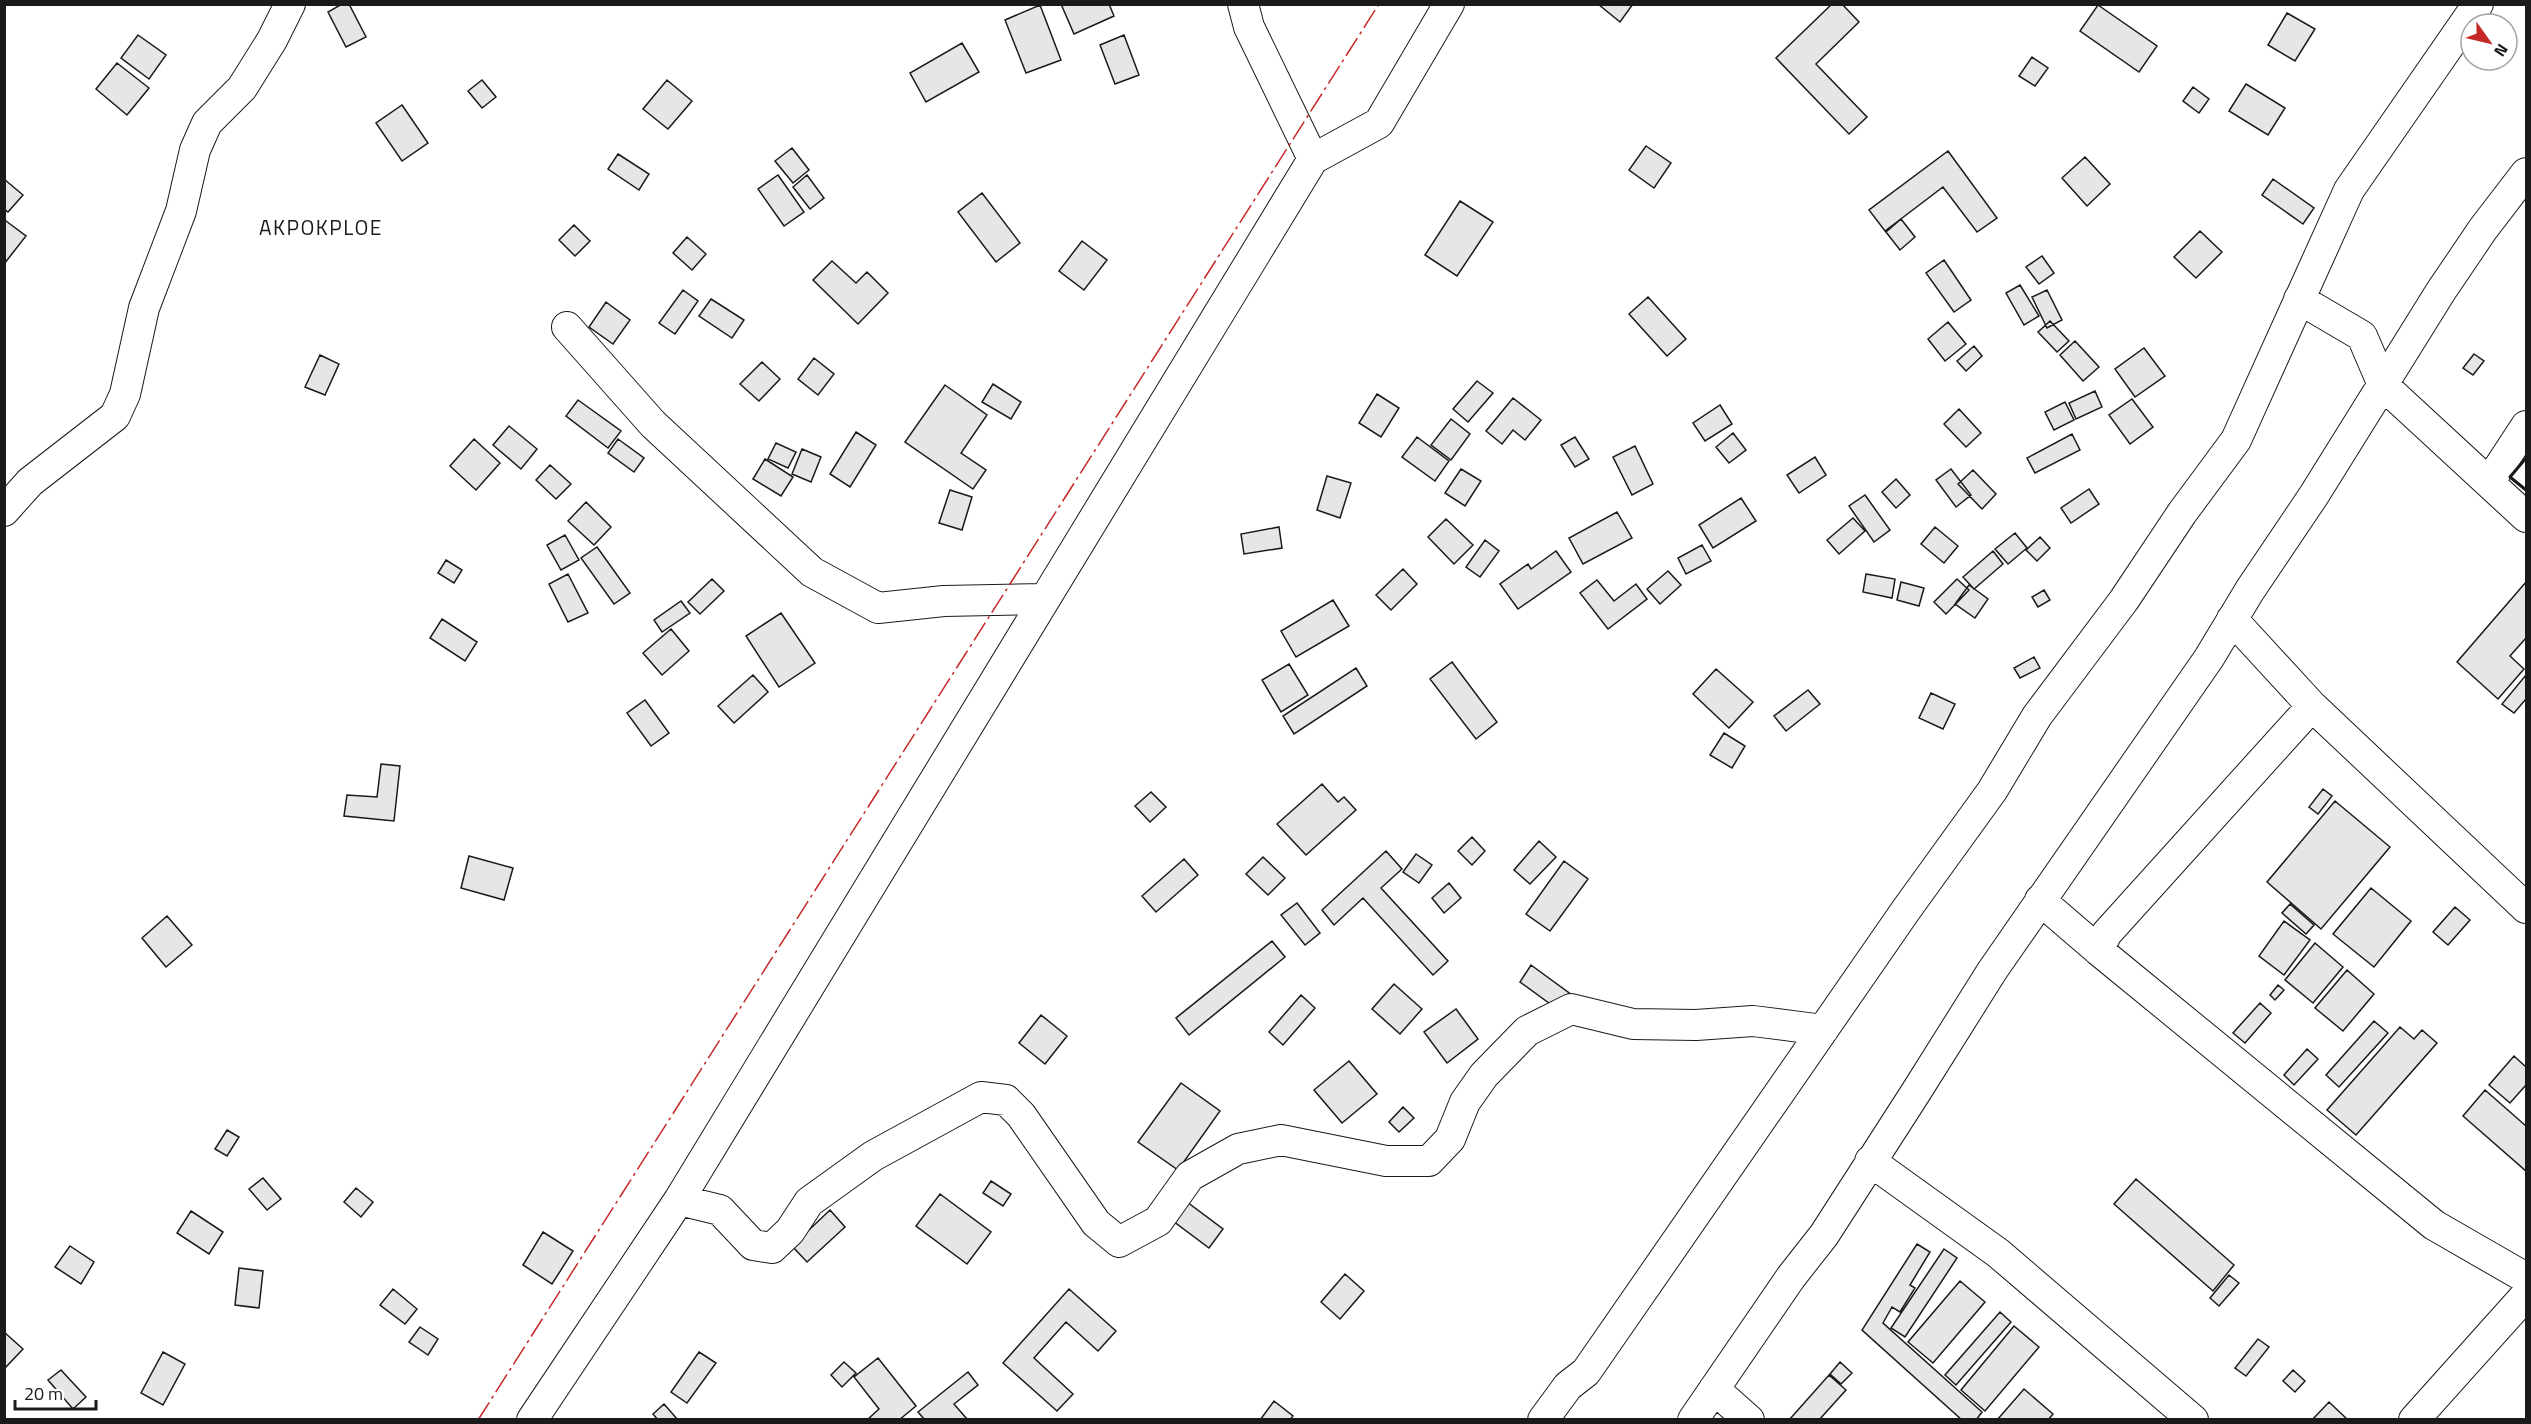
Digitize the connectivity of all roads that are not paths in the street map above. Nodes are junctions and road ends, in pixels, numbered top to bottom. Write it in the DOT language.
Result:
graph roads {
  1 [pos="290,4"];
  2 [pos="1243,4"];
  3 [pos="1449,4"];
  4 [pos="2478,4"];
  5 [pos="1313,159"];
  6 [pos="2526,173"];
  7 [pos="2299,299"];
  8 [pos="567,327"];
  9 [pos="2384,385"];
  10 [pos="2526,426"];
  11 [pos="2490,481"];
  12 [pos="4,511"];
  13 [pos="2526,517"];
  14 [pos="1045,599"];
  15 [pos="2232,619"];
  16 [pos="2312,706"];
  17 [pos="2040,900"];
  18 [pos="2526,908"];
  19 [pos="2098,950"];
  20 [pos="1823,1030"];
  21 [pos="1870,1161"];
  22 [pos="680,1200"];
  23 [pos="2526,1278"];
  24 [pos="2526,1295"];
  25 [pos="1714,1389"];
  26 [pos="532,1419"];
  27 [pos="1543,1419"];
  28 [pos="1693,1419"];
  29 [pos="1749,1419"];
  30 [pos="2193,1419"];
  31 [pos="2414,1419"];
  1 -- 12 [label="street"];
  2 -- 5 [label="street"];
  3 -- 5 [label="street"];
  4 -- 7 [label="street"];
  5 -- 14 [label="street"];
  6 -- 9 [label="street"];
  7 -- 9 [label="street"];
  7 -- 20 [label="street"];
  8 -- 14 [label="street"];
  9 -- 11 [label="street"];
  9 -- 15 [label="street"];
  10 -- 11 [label="street"];
  11 -- 13 [label="street"];
  14 -- 22 [label="street"];
  15 -- 16 [label="street"];
  15 -- 17 [label="street"];
  16 -- 18 [label="street"];
  16 -- 19 [label="street"];
  17 -- 19 [label="street"];
  17 -- 21 [label="street"];
  19 -- 23 [label="street"];
  20 -- 22 [label="street"];
  20 -- 27 [label="street"];
  21 -- 25 [label="street"];
  21 -- 30 [label="street"];
  22 -- 26 [label="street"];
  24 -- 31 [label="street"];
  25 -- 28 [label="street"];
  25 -- 29 [label="street"];
}
